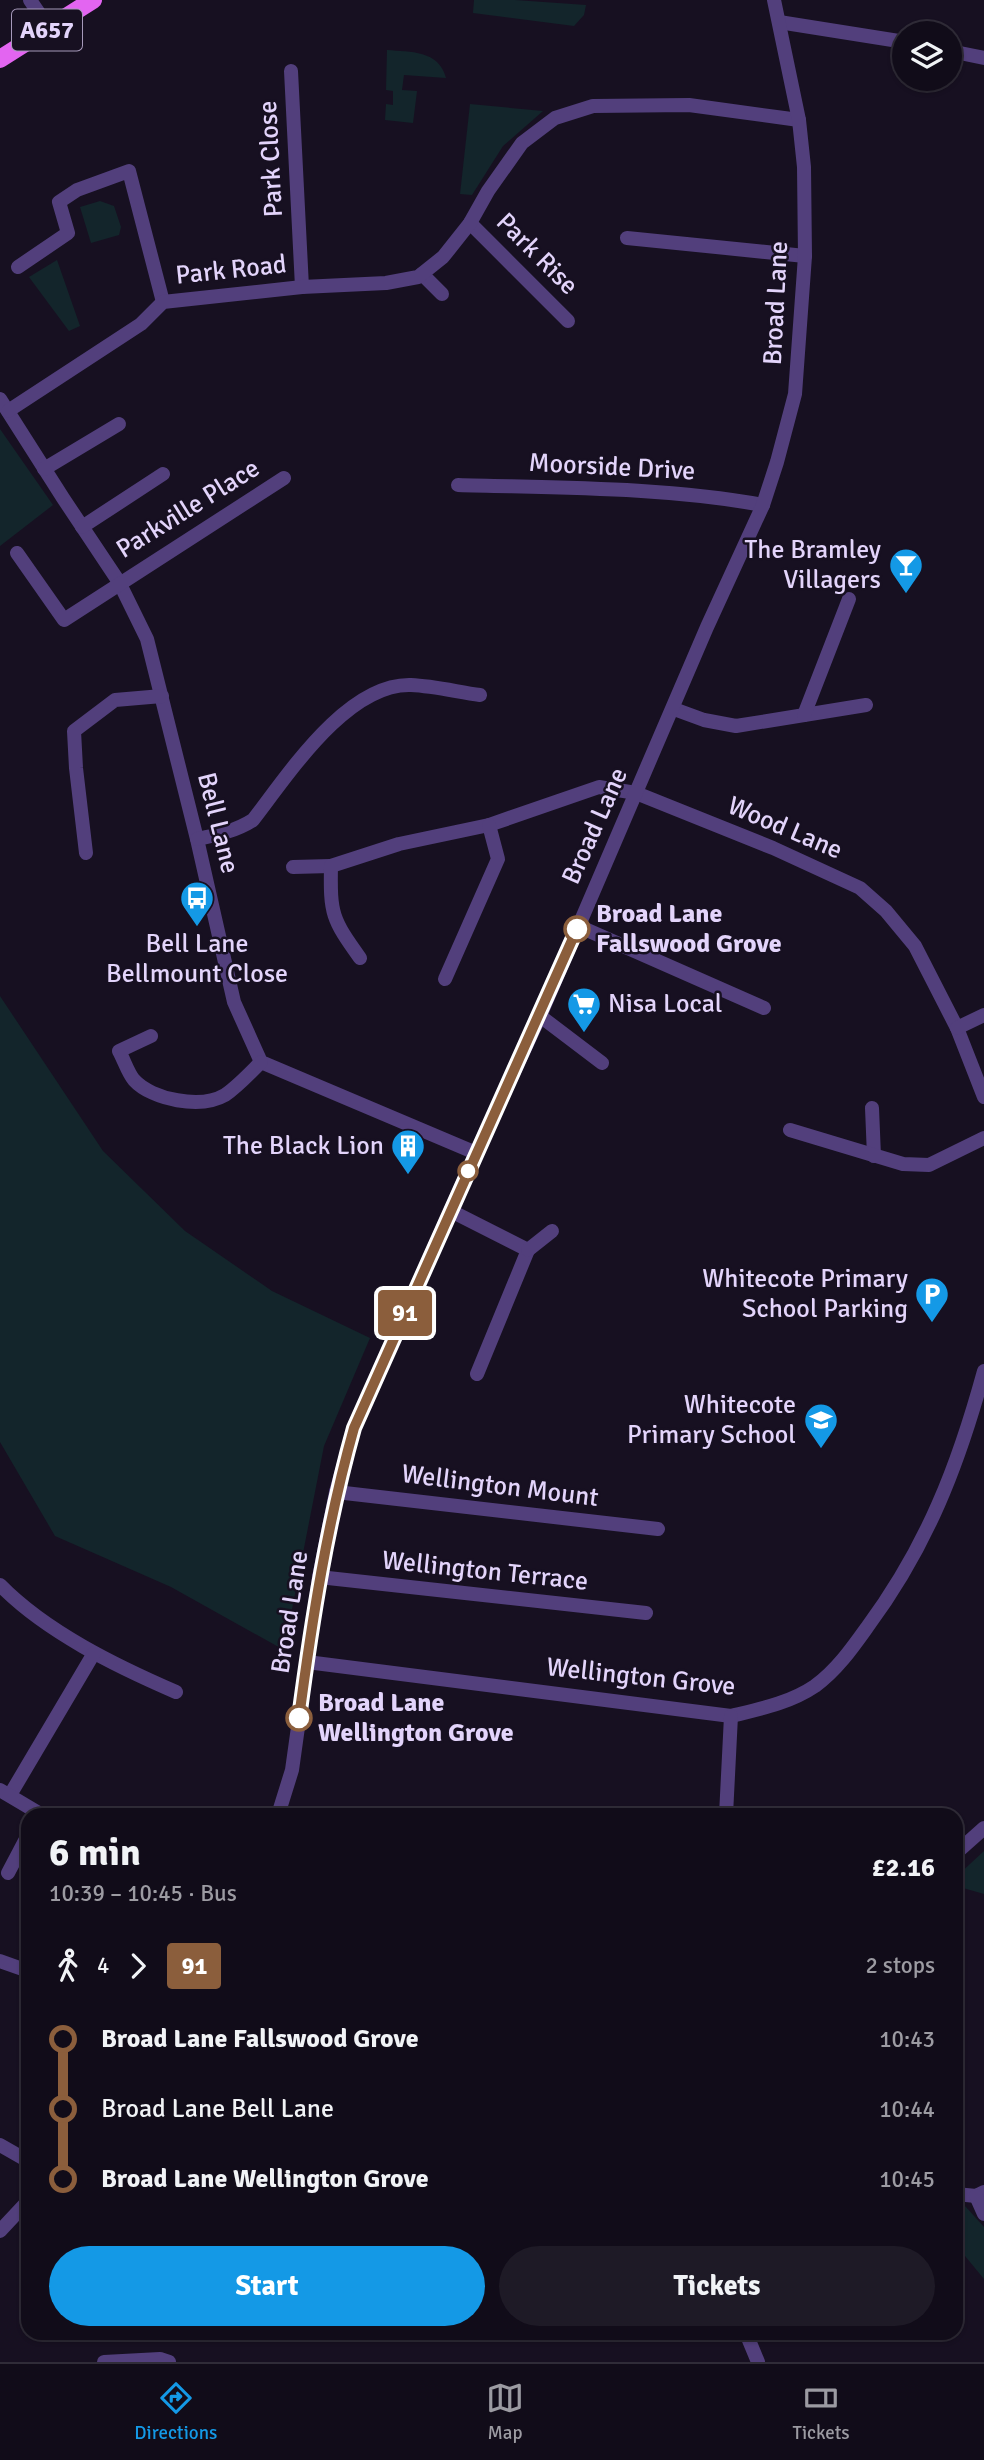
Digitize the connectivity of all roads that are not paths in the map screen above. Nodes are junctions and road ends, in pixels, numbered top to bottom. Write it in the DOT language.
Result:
graph roads {
  1 [pos="30,0"];
  2 [pos="93,0"];
  3 [pos="774,0"];
  4 [pos="779,22"];
  5 [pos="49,28"];
  6 [pos="892,40"];
  7 [pos="962,53"];
  8 [pos="984,58"];
  9 [pos="0,59"];
  10 [pos="291,71"];
  11 [pos="799,120"];
  12 [pos="470,223"];
  13 [pos="627,238"];
  14 [pos="805,256"];
  15 [pos="18,267"];
  16 [pos="422,274"];
  17 [pos="302,287"];
  18 [pos="442,294"];
  19 [pos="163,302"];
  20 [pos="568,321"];
  21 [pos="4,405"];
  22 [pos="119,424"];
  23 [pos="44,469"];
  24 [pos="163,474"];
  25 [pos="284,478"];
  26 [pos="458,485"];
  27 [pos="763,505"];
  28 [pos="82,527"];
  29 [pos="17,553"];
  30 [pos="119,582"];
  31 [pos="849,599"];
  32 [pos="480,695"];
  33 [pos="162,696"];
  34 [pos="866,705"];
  35 [pos="674,709"];
  36 [pos="804,715"];
  37 [pos="636,793"];
  38 [pos="489,825"];
  39 [pos="197,839"];
  40 [pos="86,853"];
  41 [pos="331,866"];
  42 [pos="293,867"];
  43 [pos="578,926"];
  44 [pos="360,958"];
  45 [pos="445,979"];
  46 [pos="764,1008"];
  47 [pos="984,1015"];
  48 [pos="540,1016"];
  49 [pos="957,1028"];
  50 [pos="151,1037"];
  51 [pos="261,1062"];
  52 [pos="602,1063"];
  53 [pos="984,1097"];
  54 [pos="872,1108"];
  55 [pos="790,1130"];
  56 [pos="984,1138"];
  57 [pos="475,1153"];
  58 [pos="874,1156"];
  59 [pos="451,1211"];
  60 [pos="552,1231"];
  61 [pos="528,1250"];
  62 [pos="984,1371"];
  63 [pos="477,1374"];
  64 [pos="336,1492"];
  65 [pos="658,1529"];
  66 [pos="319,1577"];
  67 [pos="0,1586"];
  68 [pos="646,1613"];
  69 [pos="94,1653"];
  70 [pos="307,1662"];
  71 [pos="176,1692"];
  72 [pos="731,1716"];
  73 [pos="5,1792"];
  74 [pos="30,1808"];
  75 [pos="280,1808"];
  76 [pos="726,1808"];
  77 [pos="984,1828"];
  78 [pos="963,1847"];
  79 [pos="21,1848"];
  80 [pos="8,1873"];
  81 [pos="0,1961"];
  82 [pos="21,1968"];
  83 [pos="0,2145"];
  84 [pos="21,2157"];
  85 [pos="980,2194"];
  86 [pos="21,2208"];
  87 [pos="984,2214"];
  88 [pos="0,2231"];
  89 [pos="750,2340"];
  90 [pos="104,2362"];
  91 [pos="169,2362"];
  92 [pos="758,2362"];
  1 -- 5 [label="street"];
  2 -- 5 [label="main road, A657"];
  3 -- 4 [label="street, Broad Lane"];
  4 -- 6 [label="street"];
  4 -- 11 [label="street, Broad Lane"];
  5 -- 9 [label="main road, A657"];
  7 -- 8 [label="street"];
  10 -- 17 [label="street, Park Close"];
  11 -- 12 [label="street, Park Road"];
  11 -- 14 [label="street, Broad Lane"];
  12 -- 16 [label="street, Park Road"];
  12 -- 20 [label="street, Park Rise"];
  13 -- 14 [label="street"];
  14 -- 27 [label="street, Broad Lane"];
  15 -- 19 [label="street"];
  16 -- 17 [label="street, Park Road"];
  16 -- 18 [label="street"];
  17 -- 19 [label="street, Park Road"];
  19 -- 21 [label="street, Park Road"];
  21 -- 23 [label="street, Bell Lane"];
  22 -- 23 [label="street"];
  23 -- 28 [label="street, Bell Lane"];
  24 -- 28 [label="street"];
  25 -- 30 [label="street, Parkville Place"];
  26 -- 27 [label="street, Moorside Drive"];
  27 -- 35 [label="street, Broad Lane"];
  28 -- 30 [label="street, Bell Lane"];
  29 -- 30 [label="street, Parkville Place"];
  30 -- 33 [label="street, Bell Lane"];
  31 -- 36 [label="street"];
  32 -- 39 [label="street"];
  33 -- 39 [label="street, Bell Lane"];
  33 -- 40 [label="street"];
  34 -- 36 [label="street"];
  35 -- 36 [label="street"];
  35 -- 37 [label="street, Broad Lane"];
  37 -- 38 [label="street, Wood Lane"];
  37 -- 43 [label="street, Broad Lane"];
  37 -- 49 [label="street, Wood Lane"];
  38 -- 41 [label="street, Wood Lane"];
  38 -- 45 [label="street"];
  39 -- 51 [label="street, Bell Lane"];
  41 -- 42 [label="street, Wood Lane"];
  41 -- 44 [label="street"];
  43 -- 46 [label="street"];
  43 -- 48 [label="street, Broad Lane"];
  47 -- 49 [label="street"];
  48 -- 52 [label="street"];
  48 -- 57 [label="street, Broad Lane"];
  49 -- 53 [label="street"];
  50 -- 51 [label="street"];
  51 -- 57 [label="street"];
  54 -- 58 [label="street"];
  55 -- 58 [label="street"];
  56 -- 58 [label="street"];
  57 -- 59 [label="street, Broad Lane"];
  59 -- 61 [label="street"];
  59 -- 64 [label="street, Broad Lane"];
  60 -- 61 [label="street"];
  61 -- 63 [label="street"];
  62 -- 72 [label="street, Wellington Grove"];
  64 -- 65 [label="street, Wellington Mount"];
  64 -- 66 [label="street, Broad Lane"];
  66 -- 68 [label="street, Wellington Terrace"];
  66 -- 70 [label="street, Broad Lane"];
  67 -- 69 [label="street"];
  69 -- 71 [label="street"];
  69 -- 73 [label="street"];
  70 -- 72 [label="street, Wellington Grove"];
  70 -- 75 [label="street, Broad Lane"];
  72 -- 76 [label="street"];
  73 -- 74 [label="street"];
  77 -- 78 [label="street"];
  79 -- 80 [label="street"];
  81 -- 82 [label="street"];
  83 -- 84 [label="street"];
  85 -- 87 [label="street"];
  86 -- 88 [label="street"];
  89 -- 92 [label="street"];
  90 -- 91 [label="street"];
}
